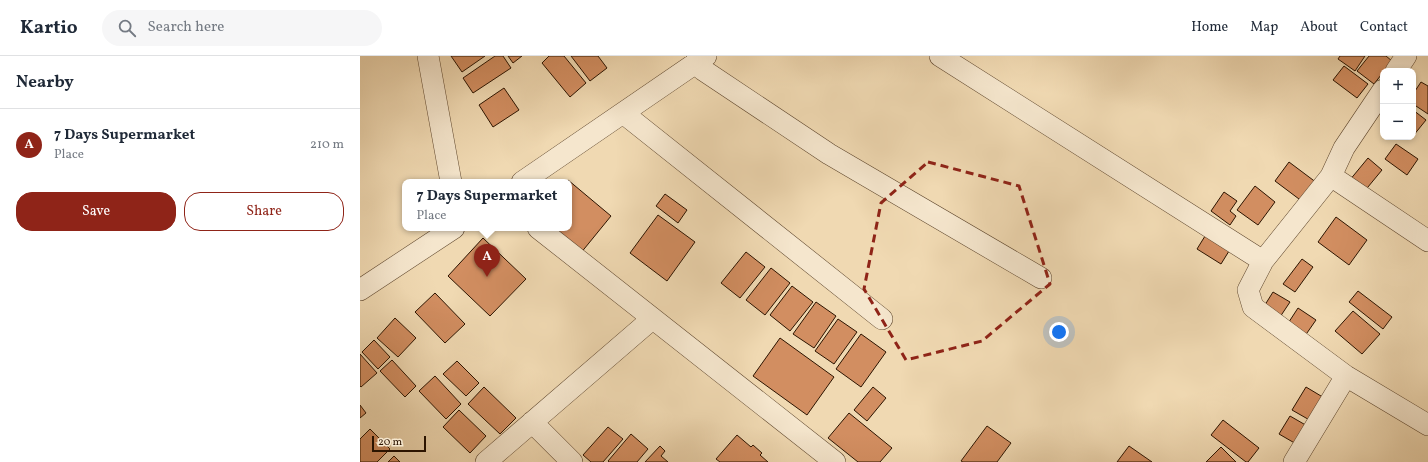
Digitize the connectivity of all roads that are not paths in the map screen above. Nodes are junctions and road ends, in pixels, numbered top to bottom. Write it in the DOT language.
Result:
graph roads {
  1 [pos="428,56"];
  2 [pos="940,56"];
  3 [pos="1406,56"];
  4 [pos="701,60"];
  5 [pos="1398,68"];
  6 [pos="1380,94"];
  7 [pos="623,113"];
  8 [pos="1331,176"];
  9 [pos="450,179"];
  10 [pos="526,179"];
  11 [pos="449,231"];
  12 [pos="542,231"];
  13 [pos="1428,241"];
  14 [pos="1263,261"];
  15 [pos="1041,278"];
  16 [pos="360,290"];
  17 [pos="652,319"];
  18 [pos="882,319"];
  19 [pos="1346,376"];
  20 [pos="532,422"];
  21 [pos="1428,425"];
  22 [pos="486,462"];
  23 [pos="572,462"];
  24 [pos="835,462"];
  25 [pos="1294,462"];
  1 -- 9 [label="street"];
  2 -- 14 [label="street"];
  3 -- 5 [label="street"];
  4 -- 7 [label="street"];
  4 -- 15 [label="street"];
  6 -- 8 [label="street"];
  7 -- 10 [label="street"];
  7 -- 18 [label="street"];
  8 -- 13 [label="street"];
  8 -- 14 [label="street"];
  11 -- 16 [label="street"];
  12 -- 17 [label="street"];
  14 -- 19 [label="street"];
  17 -- 20 [label="street"];
  17 -- 24 [label="street"];
  19 -- 21 [label="street"];
  19 -- 25 [label="street"];
  20 -- 22 [label="street"];
  20 -- 23 [label="street"];
}
